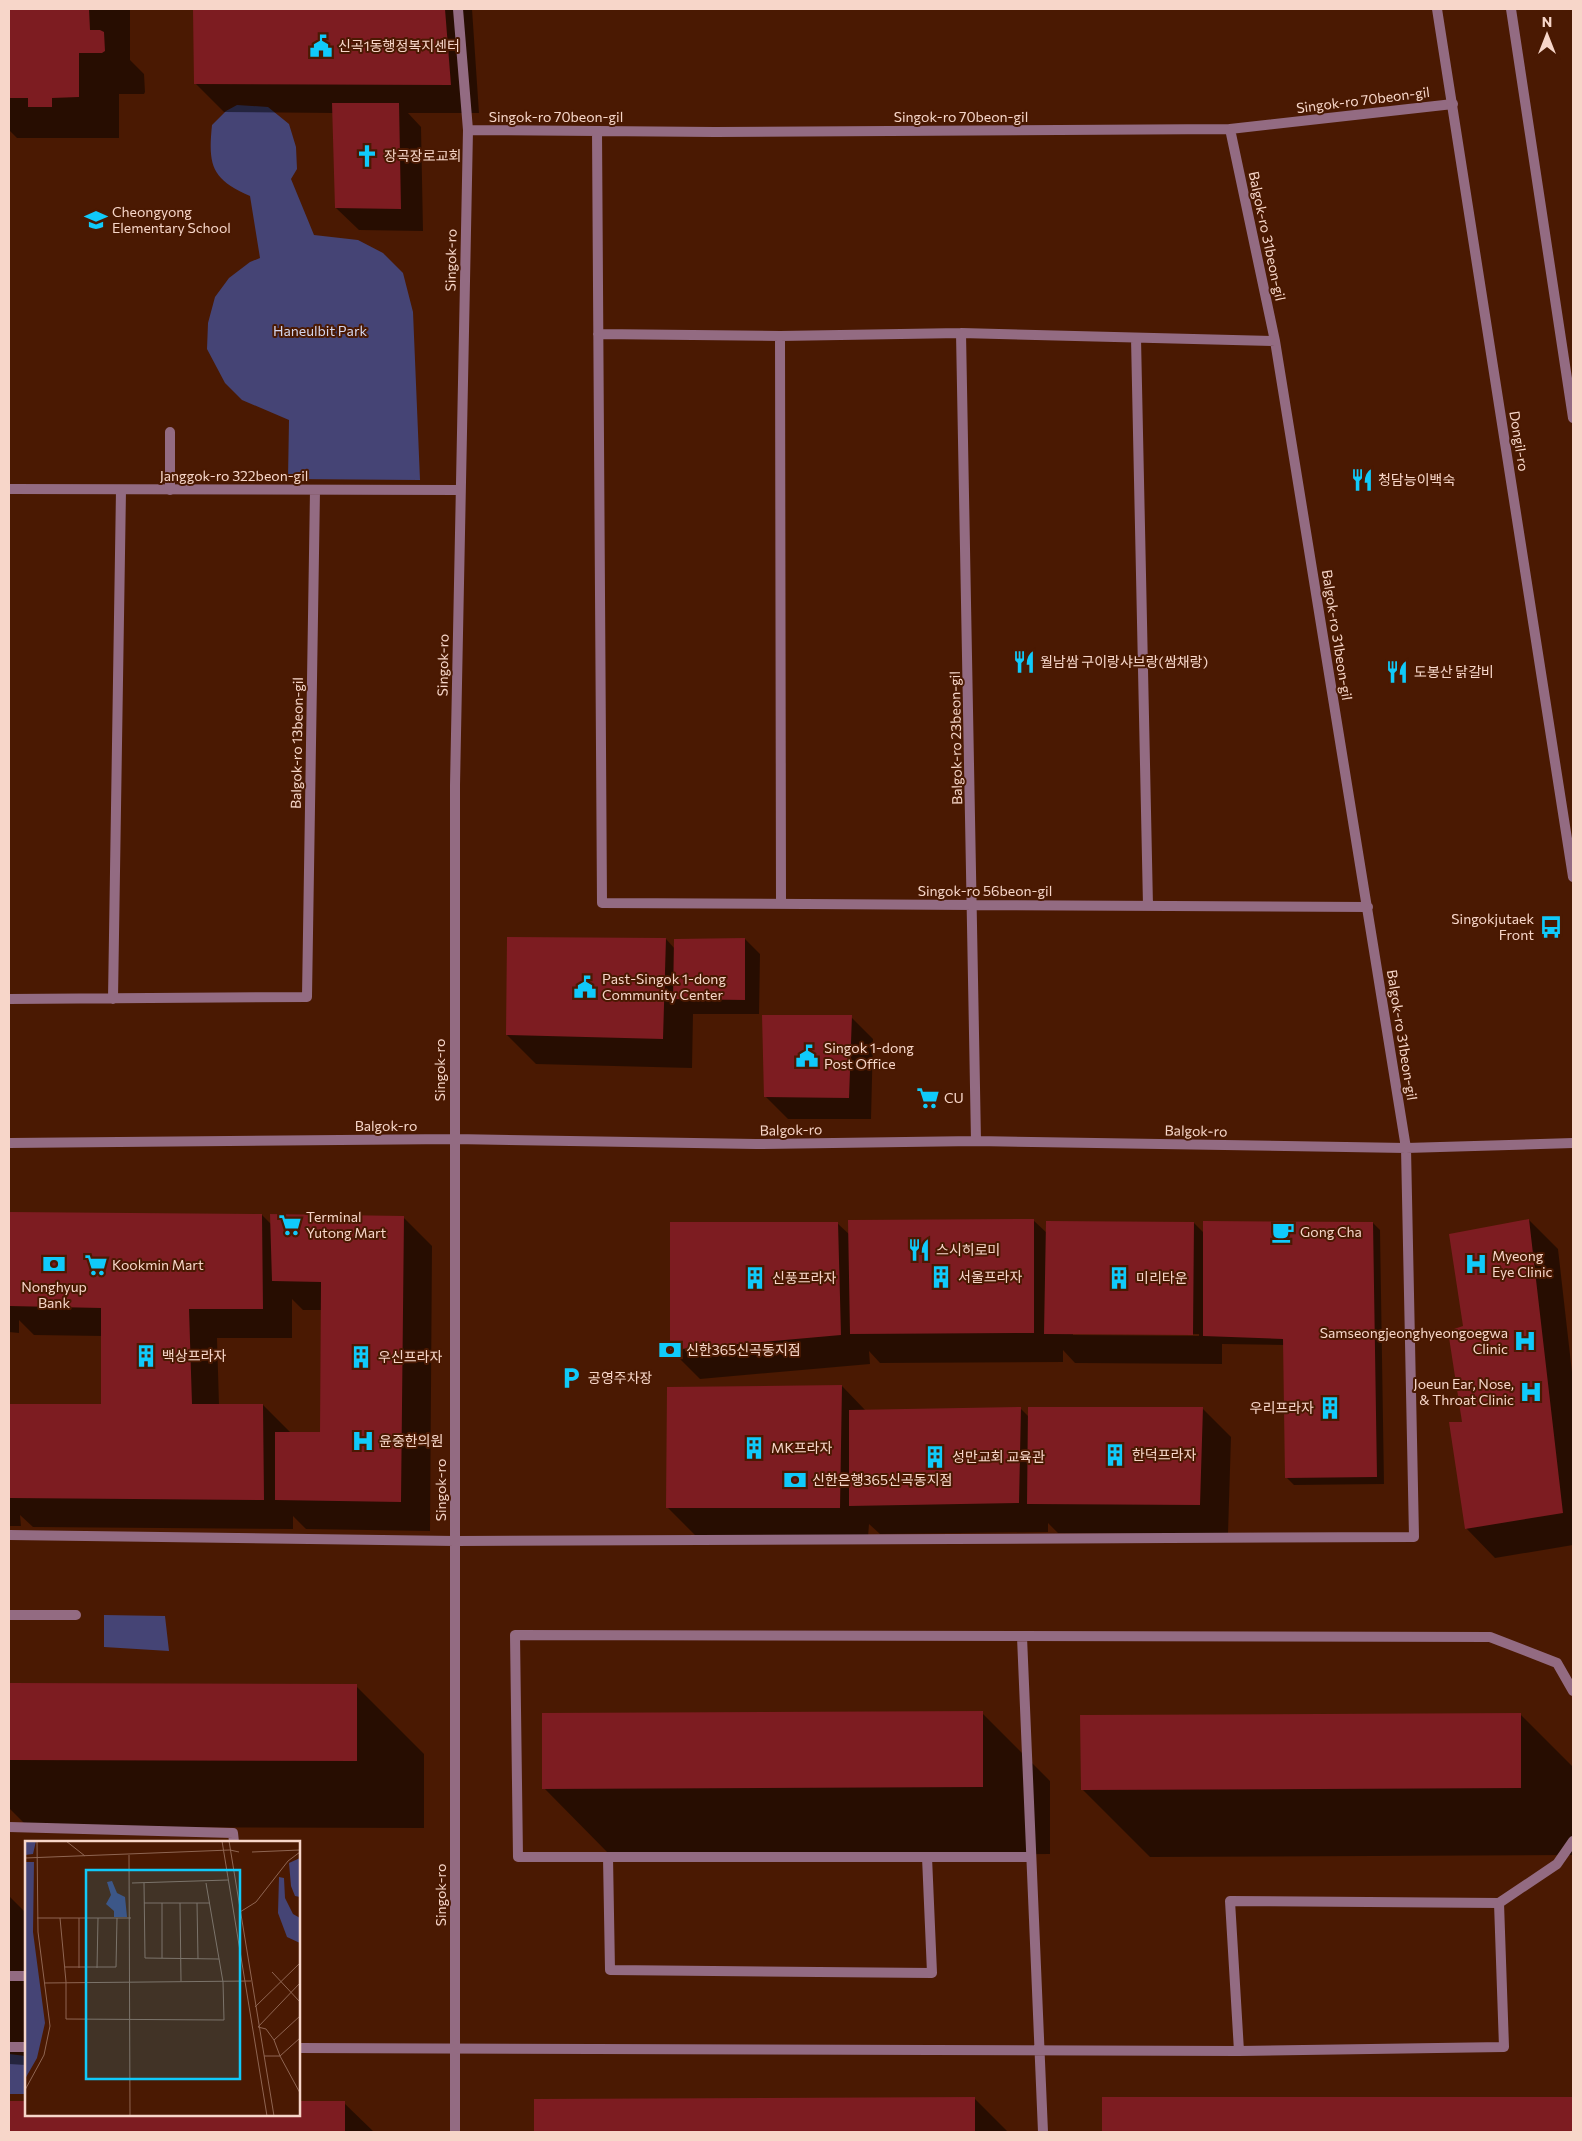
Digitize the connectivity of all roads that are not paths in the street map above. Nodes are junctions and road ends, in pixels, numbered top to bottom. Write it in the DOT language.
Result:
graph roads {
  1 [pos="458,9"];
  2 [pos="1437,9"];
  3 [pos="1511,9"];
  4 [pos="1453,104"];
  5 [pos="1230,129"];
  6 [pos="468,130"];
  7 [pos="597,130"];
  8 [pos="961,333"];
  9 [pos="598,334"];
  10 [pos="780,336"];
  11 [pos="1136,338"];
  12 [pos="1275,341"];
  13 [pos="1573,418"];
  14 [pos="170,432"];
  15 [pos="9,489"];
  16 [pos="121,490"];
  17 [pos="170,490"];
  18 [pos="315,490"];
  19 [pos="460,490"];
  20 [pos="1573,877"];
  21 [pos="781,904"];
  22 [pos="973,905"];
  23 [pos="1148,906"];
  24 [pos="1368,908"];
  25 [pos="9,999"];
  26 [pos="113,999"];
  27 [pos="454,1139"];
  28 [pos="976,1141"];
  29 [pos="9,1143"];
  30 [pos="1573,1143"];
  31 [pos="1406,1148"];
  32 [pos="9,1535"];
  33 [pos="455,1541"];
  34 [pos="9,1615"];
  35 [pos="76,1616"];
  36 [pos="1022,1637"];
  37 [pos="1573,1691"];
  38 [pos="9,1828"];
  39 [pos="234,1841"];
  40 [pos="1573,1841"];
  41 [pos="608,1857"];
  42 [pos="927,1857"];
  43 [pos="1031,1857"];
  44 [pos="1499,1903"];
  45 [pos="9,1976"];
  46 [pos="25,1976"];
  47 [pos="9,2047"];
  48 [pos="25,2047"];
  49 [pos="300,2048"];
  50 [pos="455,2049"];
  51 [pos="1039,2051"];
  52 [pos="1238,2051"];
  53 [pos="455,2132"];
  54 [pos="1043,2132"];
  1 -- 6 [label="street, Singok-ro"];
  2 -- 4 [label="street, Dongil-ro"];
  3 -- 13 [label="street"];
  4 -- 5 [label="street, Singok-ro 70beon-gil"];
  4 -- 20 [label="street, Dongil-ro"];
  5 -- 7 [label="street, Singok-ro 70beon-gil"];
  5 -- 12 [label="street, Balgok-ro 31beon-gil"];
  6 -- 7 [label="street, Singok-ro 70beon-gil"];
  6 -- 19 [label="street, Singok-ro"];
  7 -- 9 [label="street"];
  8 -- 10 [label="street"];
  8 -- 11 [label="street"];
  8 -- 22 [label="street, Balgok-ro 23beon-gil"];
  9 -- 10 [label="street"];
  9 -- 21 [label="street, Singok-ro 56beon-gil"];
  10 -- 21 [label="street"];
  11 -- 12 [label="street"];
  11 -- 23 [label="street"];
  12 -- 24 [label="street, Balgok-ro 31beon-gil"];
  14 -- 17 [label="street"];
  15 -- 16 [label="street, Janggok-ro 322beon-gil"];
  16 -- 17 [label="street, Janggok-ro 322beon-gil"];
  16 -- 26 [label="street"];
  17 -- 18 [label="street, Janggok-ro 322beon-gil"];
  18 -- 19 [label="street, Janggok-ro 322beon-gil"];
  18 -- 26 [label="street, Balgok-ro 13beon-gil"];
  19 -- 27 [label="street, Singok-ro"];
  21 -- 22 [label="street, Singok-ro 56beon-gil"];
  22 -- 23 [label="street, Singok-ro 56beon-gil"];
  22 -- 28 [label="street, Balgok-ro 23beon-gil"];
  23 -- 24 [label="street, Singok-ro 56beon-gil"];
  24 -- 31 [label="street, Balgok-ro 31beon-gil"];
  25 -- 26 [label="street"];
  27 -- 28 [label="street, Balgok-ro"];
  27 -- 29 [label="street, Balgok-ro"];
  27 -- 33 [label="street, Singok-ro"];
  28 -- 31 [label="street, Balgok-ro"];
  30 -- 31 [label="street, Balgok-ro"];
  31 -- 33 [label="street, Balgok-ro 31beon-gil"];
  32 -- 33 [label="street"];
  33 -- 50 [label="street, Singok-ro"];
  34 -- 35 [label="street"];
  36 -- 37 [label="street"];
  36 -- 41 [label="street"];
  36 -- 43 [label="street"];
  38 -- 39 [label="street"];
  40 -- 44 [label="street"];
  41 -- 42 [label="street"];
  41 -- 42 [label="street"];
  42 -- 43 [label="street"];
  43 -- 51 [label="street"];
  44 -- 52 [label="street"];
  44 -- 52 [label="street"];
  45 -- 46 [label="street"];
  47 -- 48 [label="street"];
  49 -- 50 [label="street"];
  50 -- 51 [label="street"];
  50 -- 53 [label="street, Singok-ro"];
  51 -- 52 [label="street"];
  51 -- 54 [label="street"];
}
